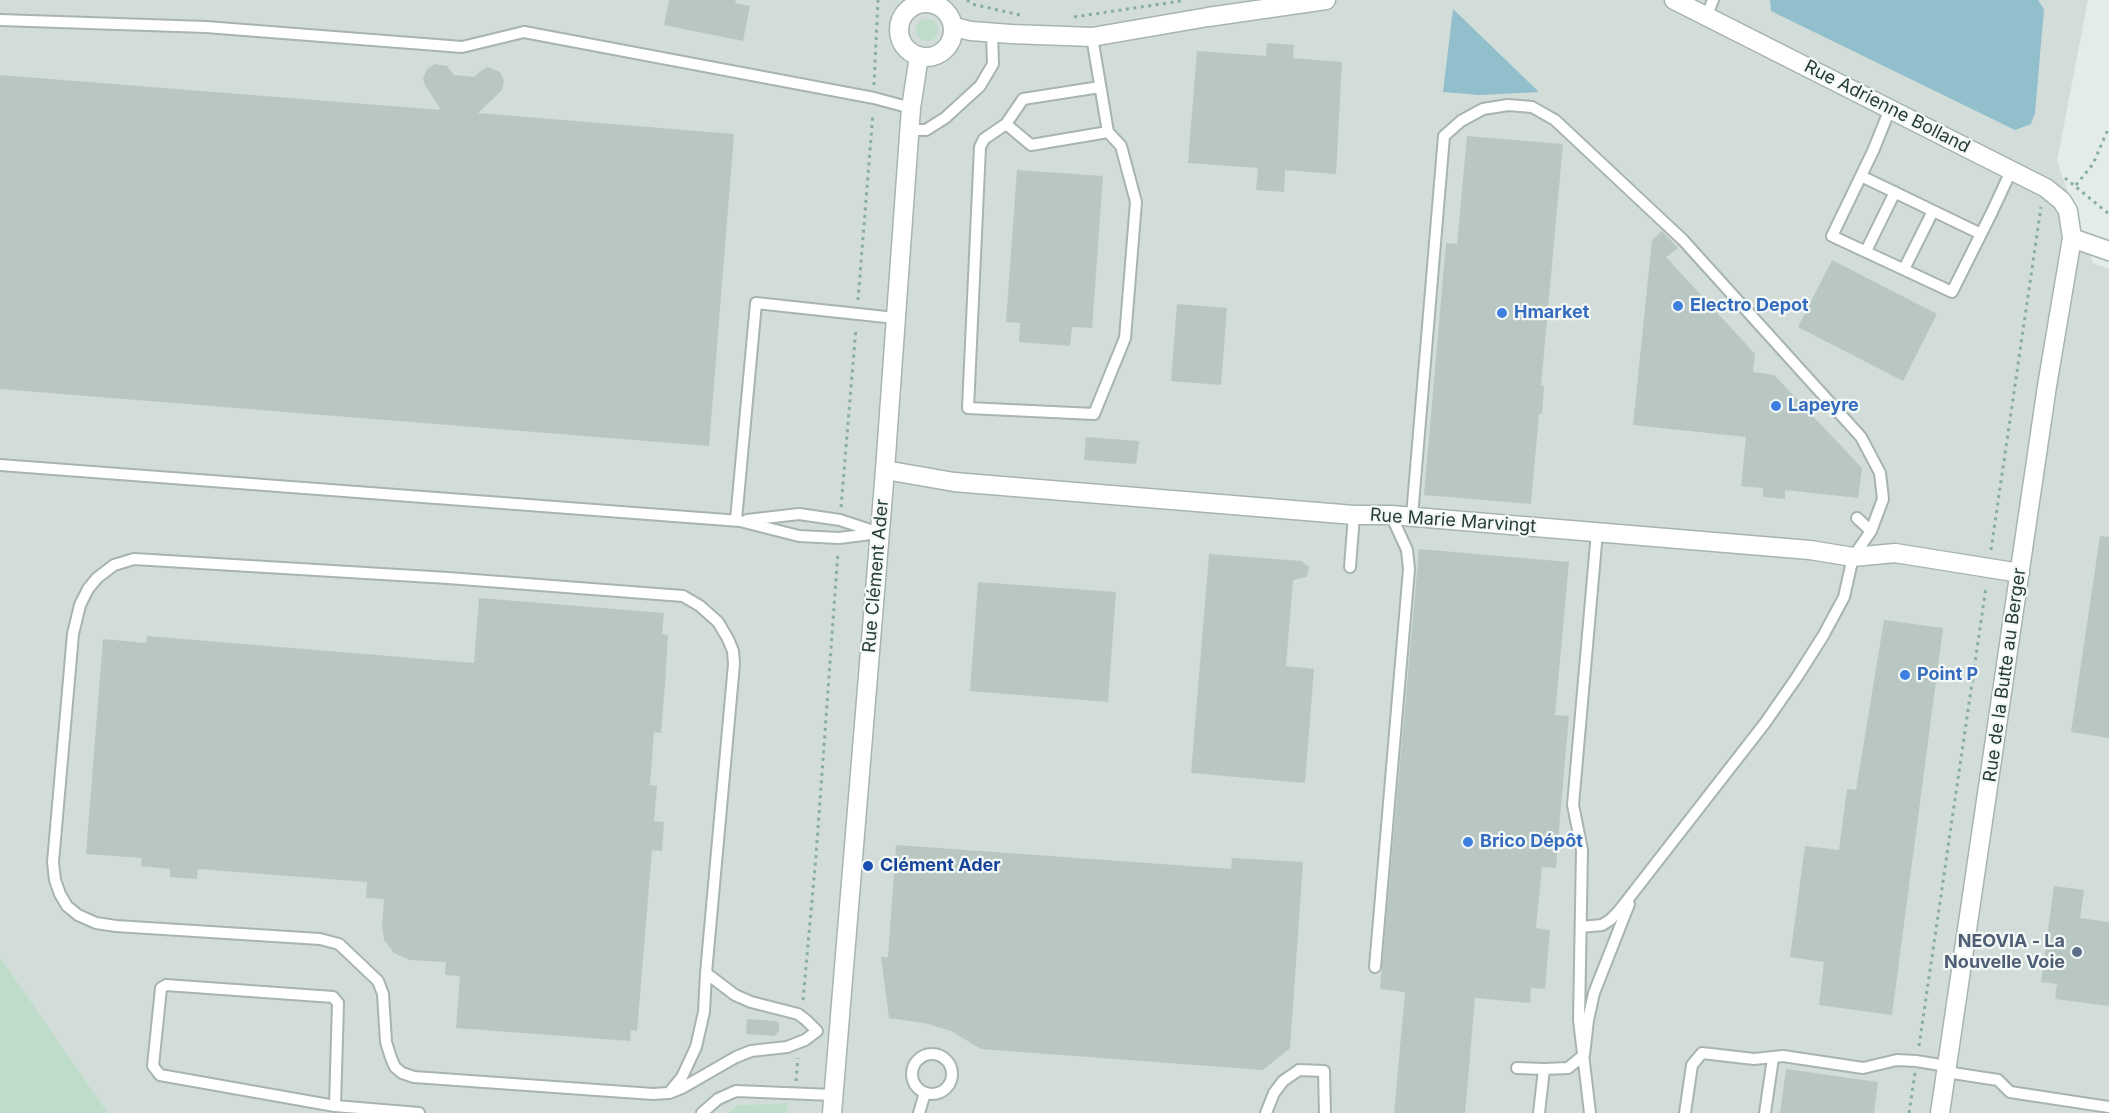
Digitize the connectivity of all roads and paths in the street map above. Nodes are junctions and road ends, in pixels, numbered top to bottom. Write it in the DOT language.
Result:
graph roads {
  1 [pos="878,0"];
  2 [pos="967,0"];
  3 [pos="1190,0"];
  4 [pos="1326,0"];
  5 [pos="1674,0"];
  6 [pos="920,1"];
  7 [pos="1710,8"];
  8 [pos="1030,17"];
  9 [pos="1065,17"];
  10 [pos="0,20"];
  11 [pos="954,27"];
  12 [pos="992,33"];
  13 [pos="1092,37"];
  14 [pos="919,56"];
  15 [pos="1100,87"];
  16 [pos="874,98"];
  17 [pos="911,108"];
  18 [pos="1890,109"];
  19 [pos="1006,124"];
  20 [pos="2109,127"];
  21 [pos="910,130"];
  22 [pos="1108,132"];
  23 [pos="2011,171"];
  24 [pos="1861,176"];
  25 [pos="2070,180"];
  26 [pos="2076,185"];
  27 [pos="1895,192"];
  28 [pos="2042,202"];
  29 [pos="1933,211"];
  30 [pos="2109,214"];
  31 [pos="1981,234"];
  32 [pos="2072,238"];
  33 [pos="1866,251"];
  34 [pos="2109,251"];
  35 [pos="1904,270"];
  36 [pos="857,315"];
  37 [pos="895,318"];
  38 [pos="0,465"];
  39 [pos="885,470"];
  40 [pos="1354,515"];
  41 [pos="1391,515"];
  42 [pos="1412,516"];
  43 [pos="1857,518"];
  44 [pos="738,520"];
  45 [pos="840,520"];
  46 [pos="1870,531"];
  47 [pos="1597,532"];
  48 [pos="879,533"];
  49 [pos="839,538"];
  50 [pos="1852,557"];
  51 [pos="1350,567"];
  52 [pos="1988,568"];
  53 [pos="2020,573"];
  54 [pos="1634,893"];
  55 [pos="1581,927"];
  56 [pos="1375,967"];
  57 [pos="706,973"];
  58 [pos="801,1017"];
  59 [pos="817,1031"];
  60 [pos="838,1033"];
  61 [pos="799,1043"];
  62 [pos="1584,1054"];
  63 [pos="1773,1058"];
  64 [pos="1916,1061"];
  65 [pos="1517,1068"];
  66 [pos="1946,1069"];
  67 [pos="1544,1070"];
  68 [pos="669,1093"];
  69 [pos="924,1093"];
  70 [pos="795,1094"];
  71 [pos="833,1104"];
  72 [pos="335,1106"];
  73 [pos="2109,1107"];
  74 [pos="419,1113"];
  75 [pos="702,1113"];
  76 [pos="843,1113"];
  77 [pos="919,1113"];
  78 [pos="1266,1113"];
  79 [pos="1325,1113"];
  80 [pos="1539,1113"];
  81 [pos="1590,1113"];
  82 [pos="1685,1113"];
  83 [pos="1765,1113"];
  84 [pos="1909,1113"];
  85 [pos="1940,1113"];
  1 -- 16 [label="path"];
  2 -- 8 [label="path"];
  3 -- 9 [label="path"];
  4 -- 13 [label="street"];
  5 -- 7 [label="street, Rue Adrienne Bolland"];
  6 -- 11 [label="street"];
  6 -- 14 [label="street"];
  7 -- 18 [label="street, Rue Adrienne Bolland"];
  10 -- 16 [label="lane"];
  11 -- 12 [label="street"];
  11 -- 14 [label="street"];
  12 -- 13 [label="street"];
  12 -- 21 [label="lane"];
  13 -- 15 [label="lane"];
  14 -- 17 [label="street, Rue Clément Ader"];
  15 -- 19 [label="lane"];
  15 -- 22 [label="lane"];
  16 -- 17 [label="lane"];
  16 -- 36 [label="path"];
  17 -- 21 [label="street, Rue Clément Ader"];
  18 -- 23 [label="street, Rue Adrienne Bolland"];
  18 -- 24 [label="lane"];
  19 -- 22 [label="lane"];
  19 -- 22 [label="lane"];
  20 -- 26 [label="path"];
  21 -- 37 [label="street, Rue Clément Ader"];
  23 -- 31 [label="lane"];
  23 -- 32 [label="street, Rue Adrienne Bolland"];
  24 -- 27 [label="lane"];
  24 -- 33 [label="lane"];
  25 -- 26 [label="path"];
  26 -- 30 [label="path"];
  27 -- 29 [label="lane"];
  27 -- 33 [label="lane"];
  28 -- 52 [label="path"];
  29 -- 31 [label="lane"];
  29 -- 35 [label="lane"];
  31 -- 35 [label="lane"];
  32 -- 34 [label="street"];
  32 -- 53 [label="street, Rue de la Butte au Berger"];
  33 -- 35 [label="lane"];
  36 -- 37 [label="lane"];
  36 -- 44 [label="lane"];
  36 -- 45 [label="path"];
  37 -- 39 [label="street, Rue Clément Ader"];
  38 -- 44 [label="lane"];
  39 -- 40 [label="street, Rue Marie Marvingt"];
  39 -- 48 [label="street, Rue Clément Ader"];
  40 -- 41 [label="street, Rue Marie Marvingt"];
  40 -- 51 [label="lane"];
  41 -- 42 [label="street, Rue Marie Marvingt"];
  41 -- 56 [label="lane"];
  42 -- 46 [label="lane"];
  42 -- 47 [label="street, Rue Marie Marvingt"];
  43 -- 46 [label="lane"];
  44 -- 45 [label="lane"];
  44 -- 49 [label="lane"];
  45 -- 48 [label="lane"];
  46 -- 50 [label="lane"];
  47 -- 50 [label="street, Rue Marie Marvingt"];
  47 -- 55 [label="lane"];
  48 -- 49 [label="lane"];
  48 -- 60 [label="street, Rue Clément Ader"];
  49 -- 58 [label="path"];
  50 -- 52 [label="street, Rue Marie Marvingt"];
  50 -- 54 [label="lane"];
  52 -- 53 [label="street, Rue Marie Marvingt"];
  52 -- 64 [label="path"];
  53 -- 66 [label="street, Rue de la Butte au Berger"];
  54 -- 55 [label="lane"];
  54 -- 62 [label="lane"];
  55 -- 62 [label="lane"];
  57 -- 58 [label="lane"];
  57 -- 68 [label="lane"];
  57 -- 68 [label="lane"];
  58 -- 59 [label="lane"];
  59 -- 60 [label="lane"];
  59 -- 61 [label="lane"];
  60 -- 71 [label="street, Rue Clément Ader"];
  61 -- 68 [label="lane"];
  61 -- 70 [label="path"];
  62 -- 67 [label="lane"];
  62 -- 81 [label="lane"];
  63 -- 64 [label="lane"];
  63 -- 82 [label="lane"];
  63 -- 83 [label="lane"];
  64 -- 66 [label="lane"];
  64 -- 84 [label="path"];
  65 -- 67 [label="lane"];
  66 -- 73 [label="lane"];
  66 -- 85 [label="street, Rue de la Butte au Berger"];
  67 -- 80 [label="lane"];
  69 -- 77 [label="lane"];
  70 -- 71 [label="lane"];
  70 -- 75 [label="lane"];
  71 -- 76 [label="street"];
  72 -- 72 [label="lane"];
  72 -- 74 [label="lane"];
  78 -- 79 [label="lane"];
}
